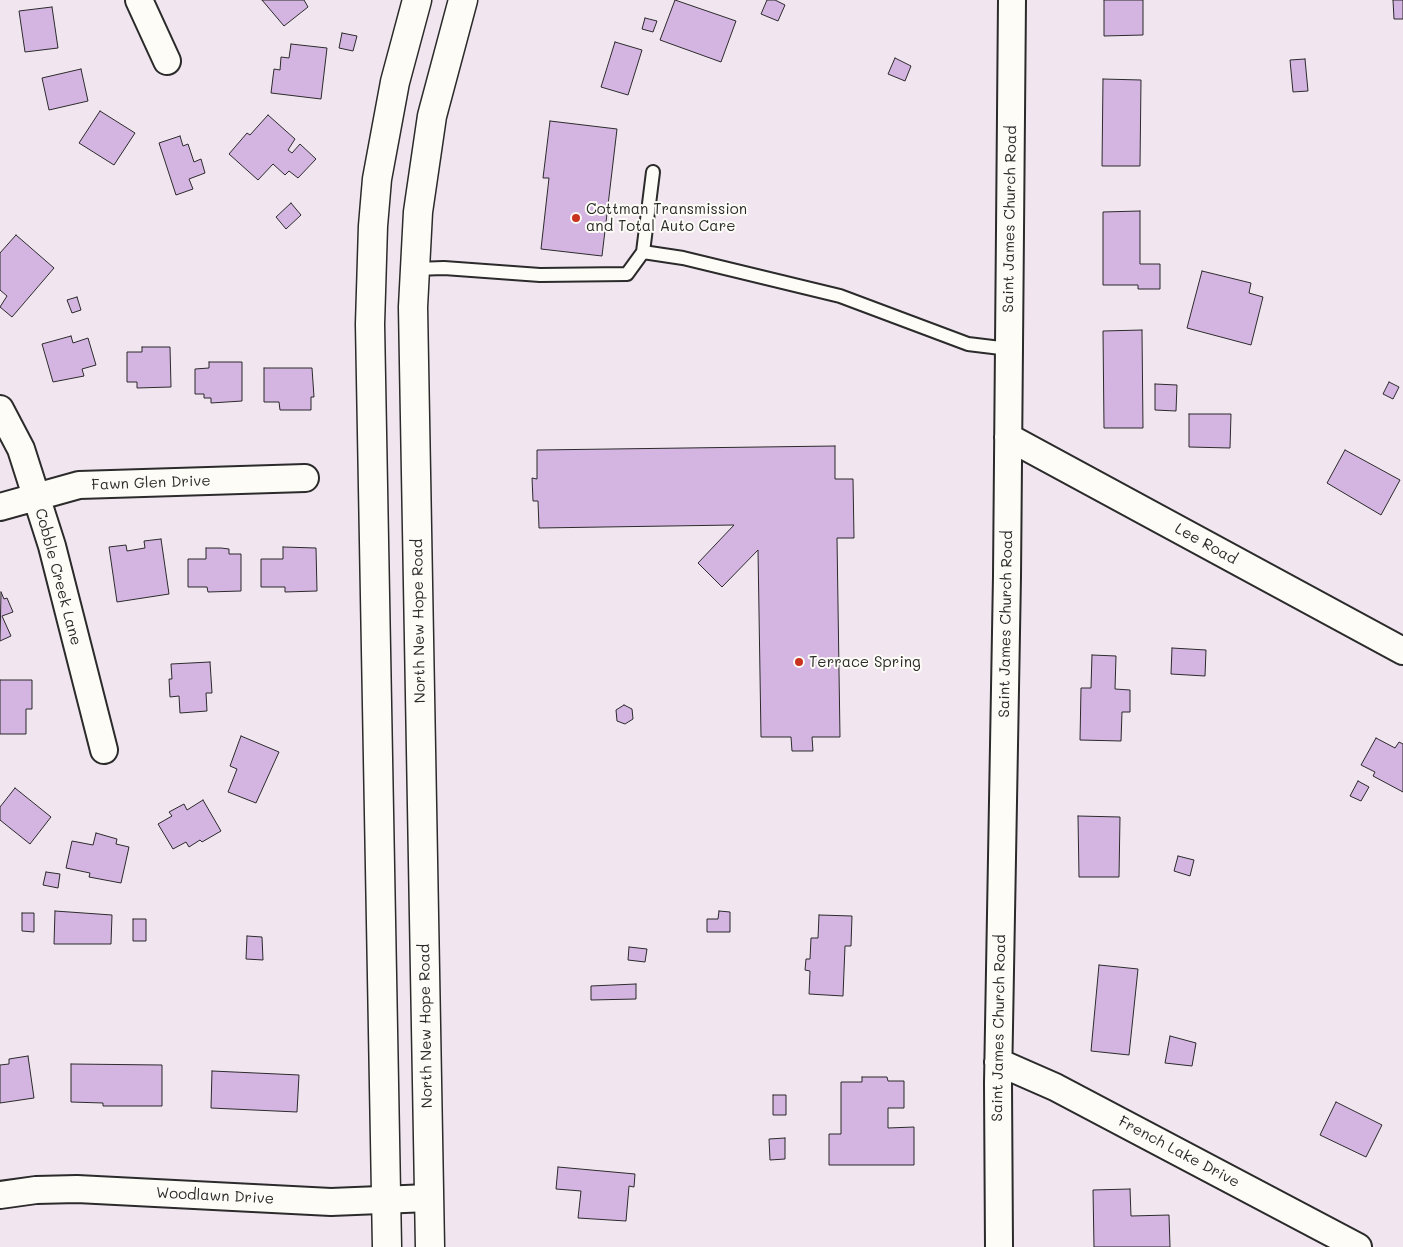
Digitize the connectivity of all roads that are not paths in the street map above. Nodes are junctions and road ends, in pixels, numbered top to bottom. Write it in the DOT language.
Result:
graph roads {
  1 [pos="139,0"];
  2 [pos="417,0"];
  3 [pos="463,0"];
  4 [pos="1012,0"];
  5 [pos="167,61"];
  6 [pos="653,172"];
  7 [pos="642,252"];
  8 [pos="415,270"];
  9 [pos="1009,349"];
  10 [pos="0,409"];
  11 [pos="1008,437"];
  12 [pos="305,478"];
  13 [pos="36,497"];
  14 [pos="0,507"];
  15 [pos="1403,651"];
  16 [pos="104,750"];
  17 [pos="998,1062"];
  18 [pos="0,1195"];
  19 [pos="386,1198"];
  20 [pos="429,1198"];
  21 [pos="387,1247"];
  22 [pos="430,1247"];
  23 [pos="999,1247"];
  24 [pos="1358,1247"];
  1 -- 5 [label="street"];
  2 -- 19 [label="main road"];
  3 -- 8 [label="main road, North New Hope Road"];
  4 -- 9 [label="street, Saint James Church Road"];
  6 -- 7 [label="lane"];
  7 -- 8 [label="lane"];
  7 -- 9 [label="lane"];
  8 -- 20 [label="main road, North New Hope Road"];
  9 -- 11 [label="street, Saint James Church Road"];
  10 -- 13 [label="street, Cobble Creek Lane"];
  11 -- 15 [label="street, Lee Road"];
  11 -- 17 [label="street, Saint James Church Road"];
  12 -- 13 [label="street, Fawn Glen Drive"];
  13 -- 14 [label="street, Fawn Glen Drive"];
  13 -- 16 [label="street, Cobble Creek Lane"];
  17 -- 23 [label="street, Saint James Church Road"];
  17 -- 24 [label="street, French Lake Drive"];
  18 -- 19 [label="street, Woodlawn Drive"];
  19 -- 20 [label="street, Woodlawn Drive"];
  19 -- 21 [label="main road"];
  20 -- 22 [label="main road, North New Hope Road"];
}
